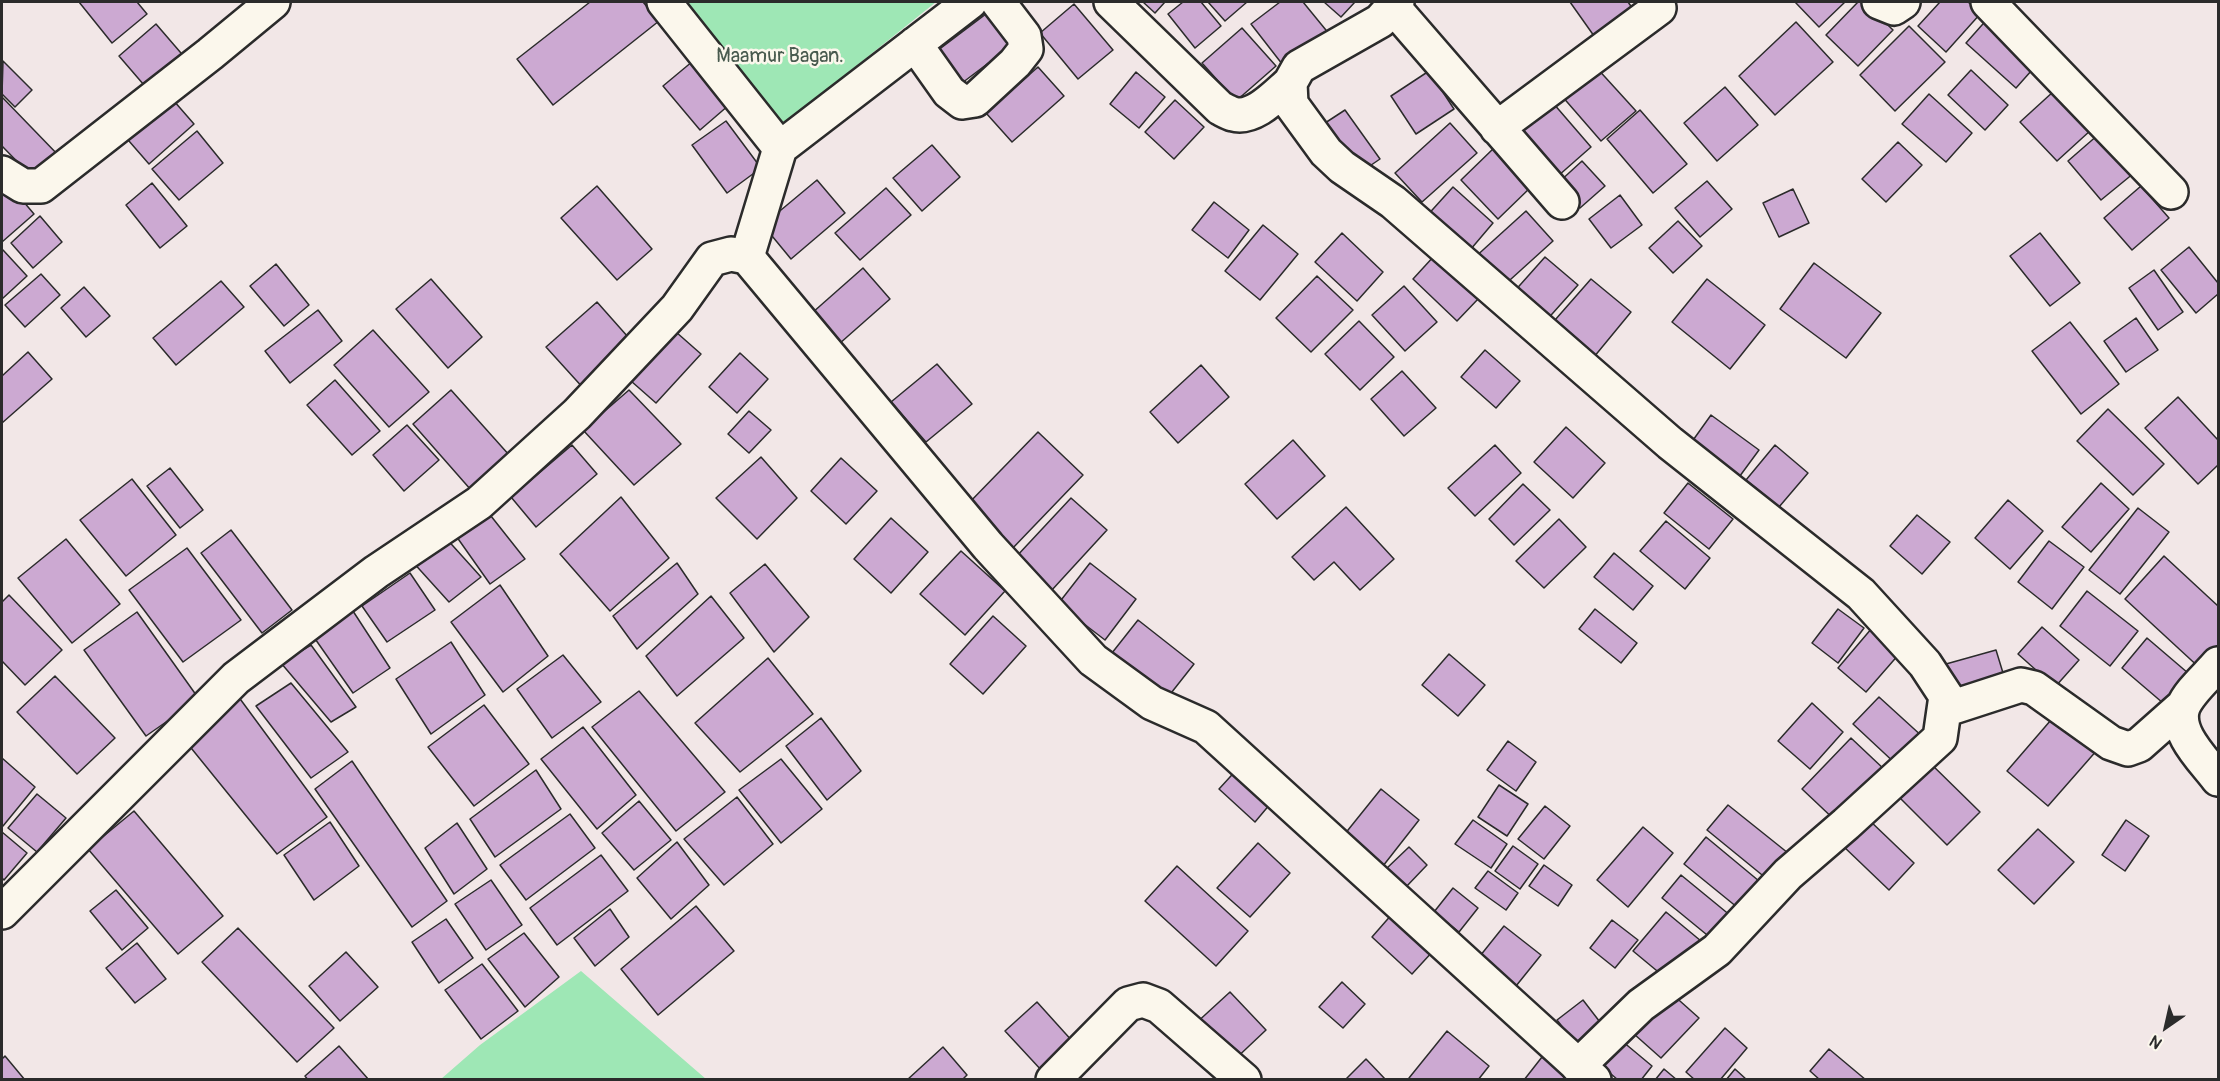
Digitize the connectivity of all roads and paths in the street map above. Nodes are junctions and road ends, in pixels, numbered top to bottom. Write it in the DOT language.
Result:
graph roads {
  1 [pos="273,2"];
  2 [pos="664,2"];
  3 [pos="970,2"];
  4 [pos="998,2"];
  5 [pos="1111,2"];
  6 [pos="1879,2"];
  7 [pos="1903,2"];
  8 [pos="1988,2"];
  9 [pos="1396,5"];
  10 [pos="1659,8"];
  11 [pos="915,44"];
  12 [pos="1290,83"];
  13 [pos="1497,128"];
  14 [pos="780,148"];
  15 [pos="2,174"];
  16 [pos="2171,192"];
  17 [pos="1562,202"];
  18 [pos="747,257"];
  19 [pos="2218,664"];
  20 [pos="2183,706"];
  21 [pos="1944,710"];
  22 [pos="2218,779"];
  23 [pos="2,912"];
  24 [pos="1586,1073"];
  25 [pos="1053,1080"];
  26 [pos="1244,1080"];
  1 -- 15 [label="street"];
  2 -- 14 [label="street"];
  3 -- 11 [label="street"];
  4 -- 11 [label="street"];
  5 -- 12 [label="street"];
  6 -- 7 [label="street"];
  8 -- 16 [label="street"];
  9 -- 12 [label="street"];
  9 -- 13 [label="street"];
  10 -- 13 [label="street"];
  11 -- 14 [label="street"];
  12 -- 21 [label="street"];
  13 -- 17 [label="street"];
  14 -- 18 [label="street"];
  18 -- 23 [label="street"];
  18 -- 24 [label="street"];
  19 -- 20 [label="street"];
  20 -- 21 [label="street"];
  20 -- 22 [label="street"];
  21 -- 24 [label="street"];
  25 -- 26 [label="street"];
}
